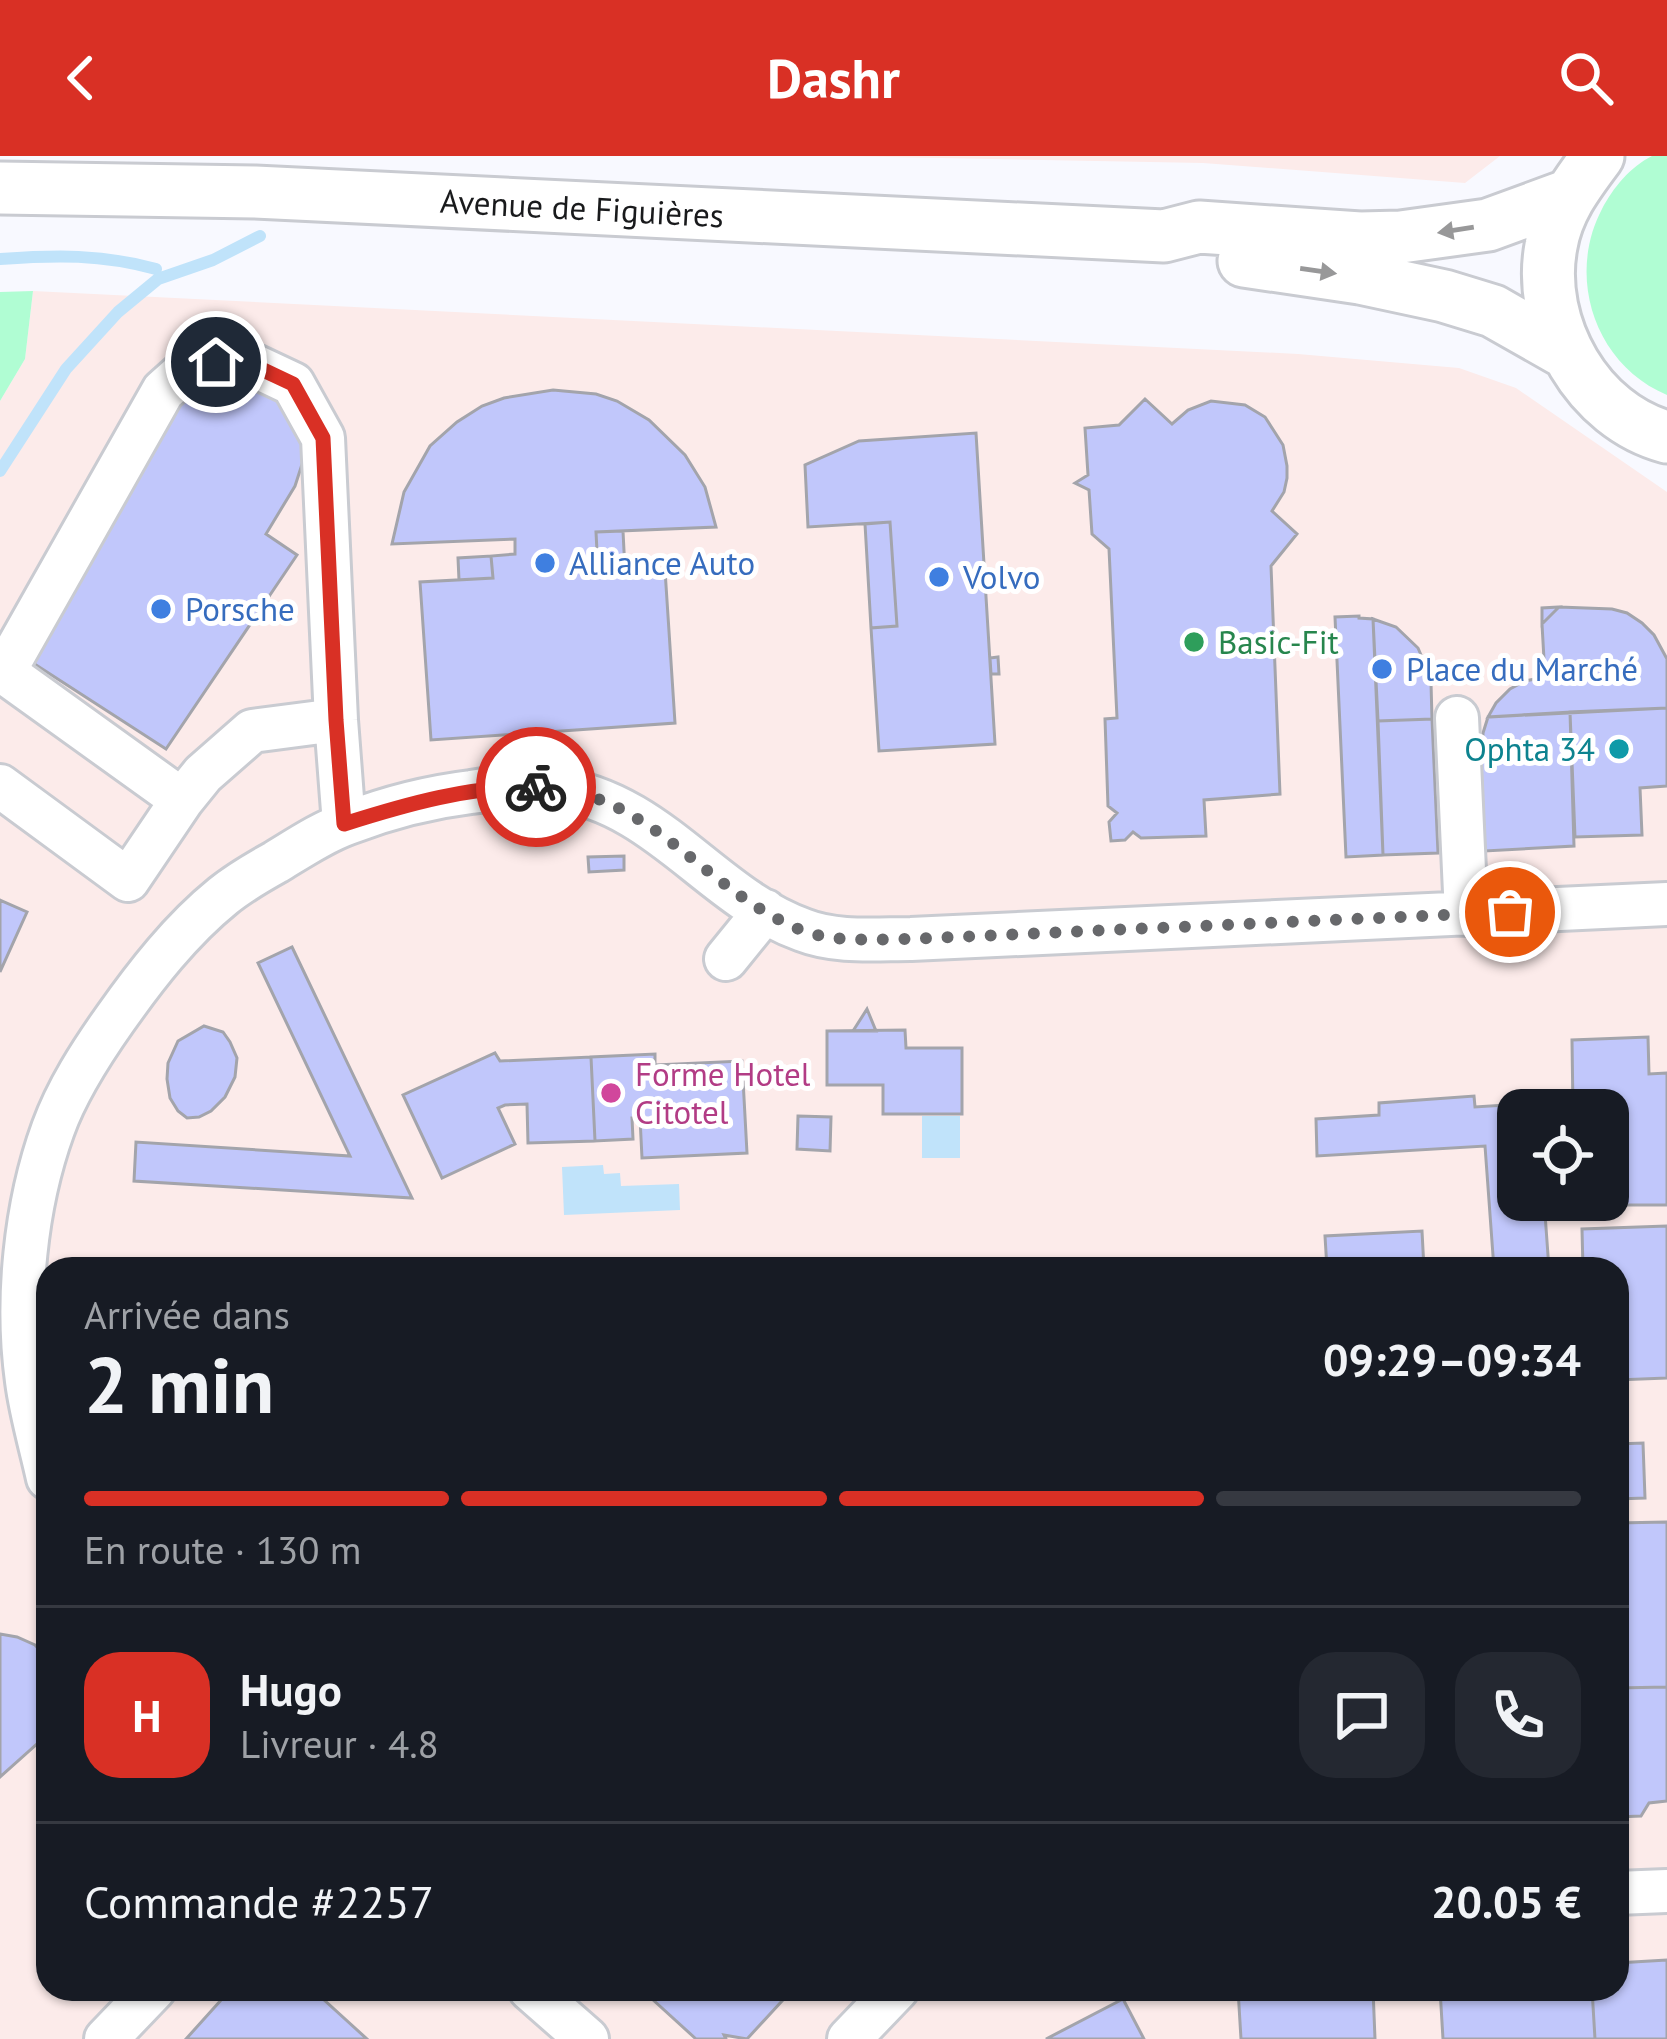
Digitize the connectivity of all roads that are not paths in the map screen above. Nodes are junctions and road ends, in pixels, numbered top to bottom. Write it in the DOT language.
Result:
graph roads {
  1 [pos="1598,156"];
  2 [pos="0,188"];
  3 [pos="1568,196"];
  4 [pos="1164,236"];
  5 [pos="1567,353"];
  6 [pos="1667,437"];
  7 [pos="1457,718"];
  8 [pos="336,720"];
  9 [pos="0,786"];
  10 [pos="182,800"];
  11 [pos="344,824"];
  12 [pos="1667,904"];
  13 [pos="765,911"];
  14 [pos="1466,914"];
  15 [pos="726,959"];
  16 [pos="15,1231"];
  17 [pos="36,1423"];
  18 [pos="1667,1891"];
  19 [pos="1629,1893"];
  20 [pos="142,2001"];
  21 [pos="544,2001"];
  22 [pos="885,2001"];
  23 [pos="106,2039"];
  24 [pos="587,2039"];
  25 [pos="849,2039"];
  1 -- 3 [label="main road"];
  2 -- 4 [label="main road, Avenue de Figuières"];
  3 -- 4 [label="main road, Avenue de Figuières, one-way"];
  3 -- 5 [label="main road"];
  4 -- 5 [label="main road, Avenue de Figuières, one-way"];
  5 -- 6 [label="main road"];
  7 -- 14 [label="street"];
  8 -- 10 [label="street"];
  8 -- 10 [label="street"];
  8 -- 11 [label="street"];
  9 -- 10 [label="street"];
  11 -- 13 [label="street"];
  11 -- 16 [label="street"];
  12 -- 14 [label="street"];
  13 -- 14 [label="street"];
  13 -- 15 [label="street"];
  16 -- 17 [label="street"];
  18 -- 19 [label="street"];
  20 -- 23 [label="street"];
  21 -- 24 [label="street"];
  22 -- 25 [label="street"];
}
